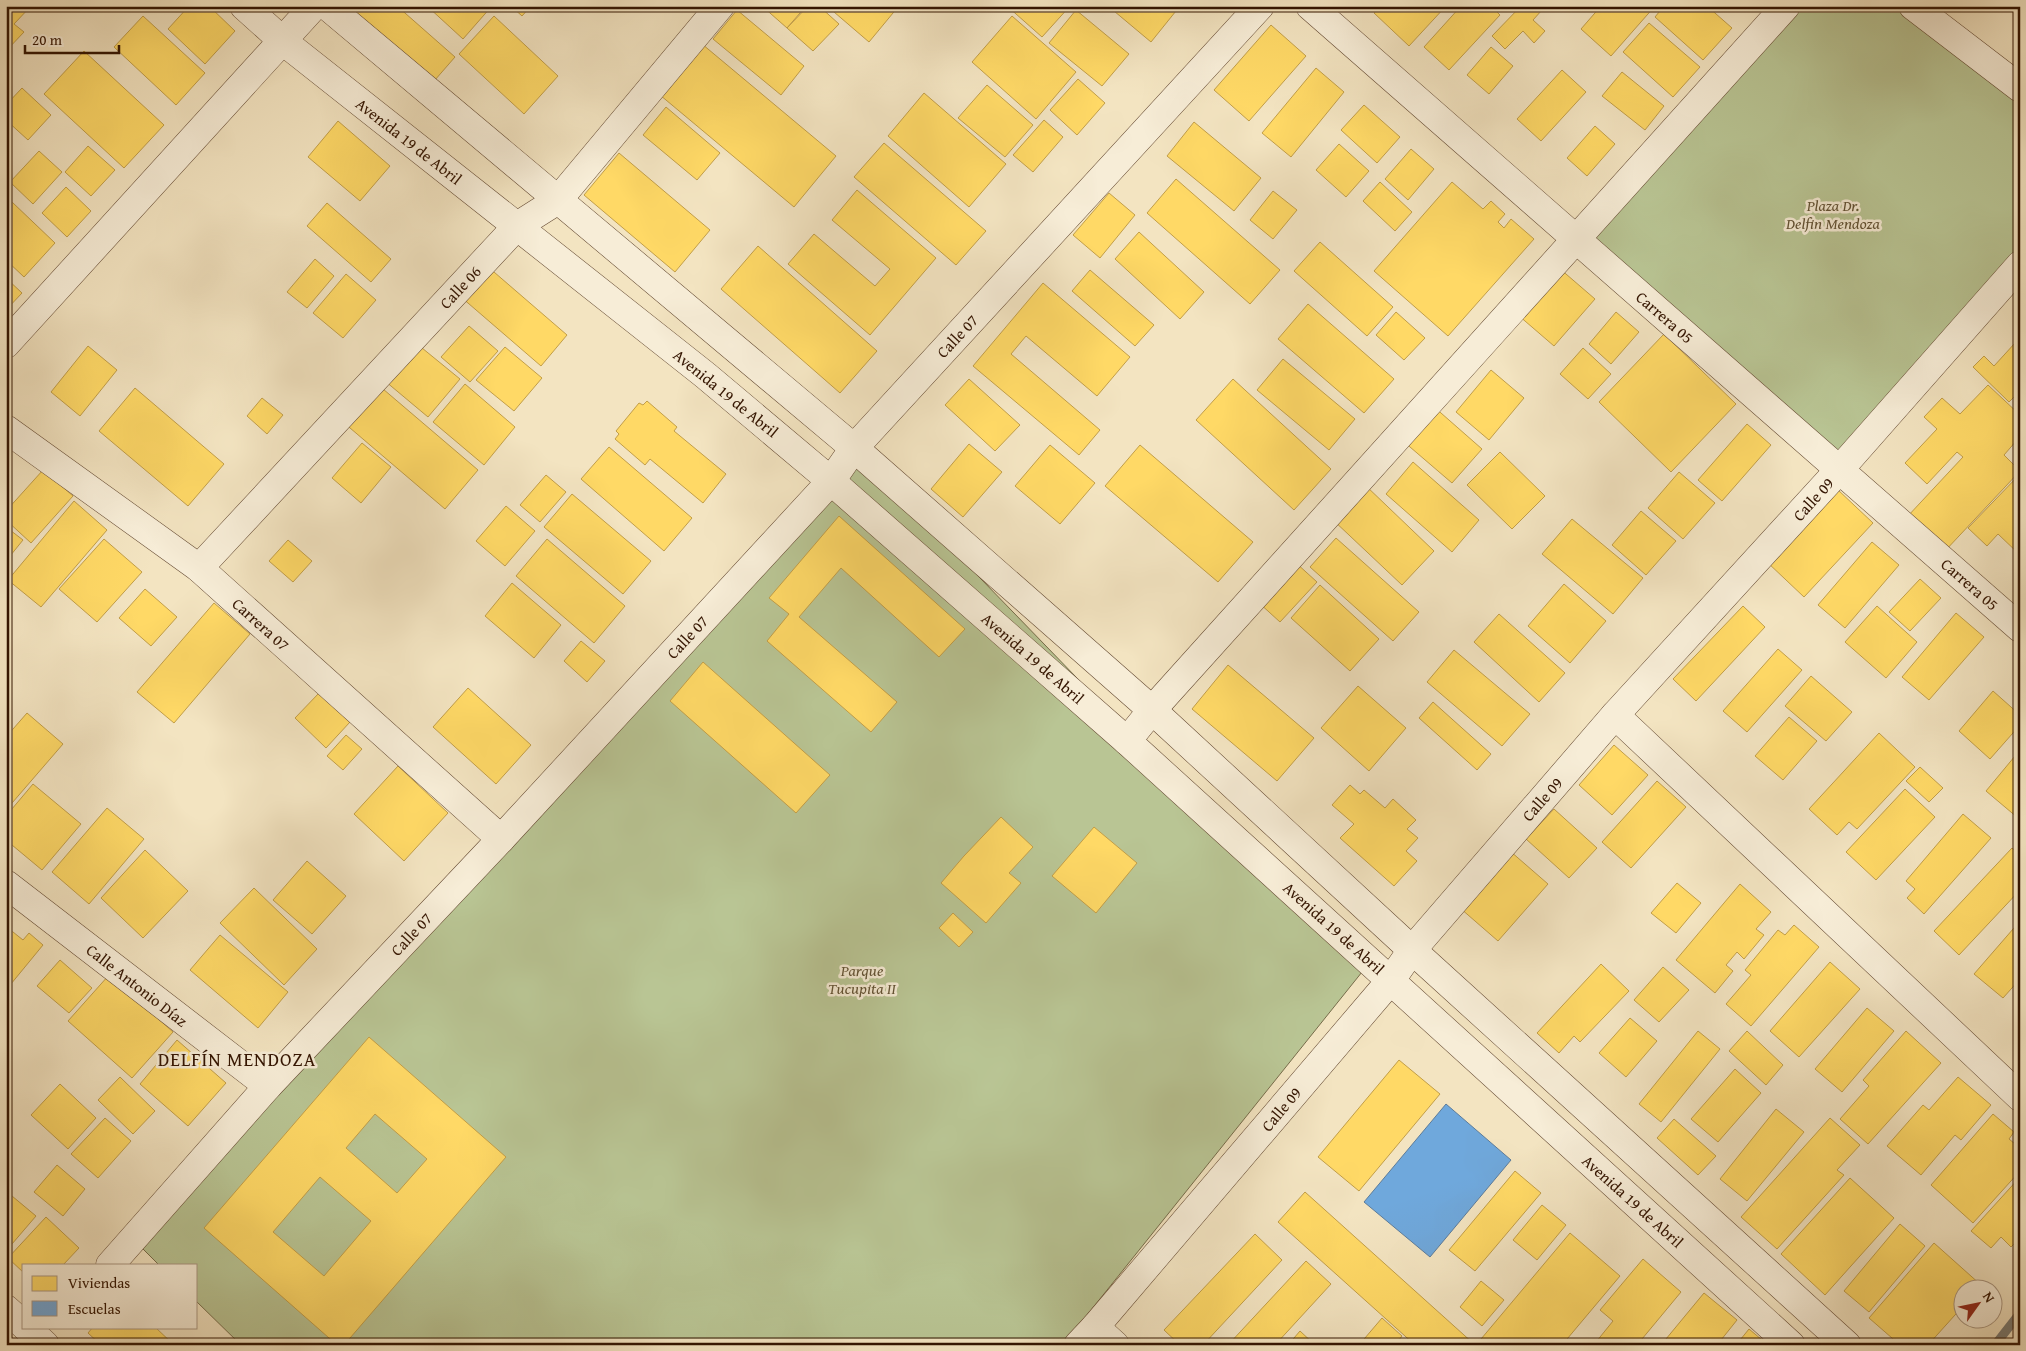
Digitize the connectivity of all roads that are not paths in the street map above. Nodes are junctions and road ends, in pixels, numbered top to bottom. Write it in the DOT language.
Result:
graph roads {
  1 [pos="244,6"];
  2 [pos="314,6"];
  3 [pos="327,6"];
  4 [pos="720,6"];
  5 [pos="1260,6"];
  6 [pos="1310,6"];
  7 [pos="1786,6"];
  8 [pos="1913,6"];
  9 [pos="284,42"];
  10 [pos="2020,88"];
  11 [pos="558,200"];
  12 [pos="517,226"];
  13 [pos="1577,240"];
  14 [pos="2020,265"];
  15 [pos="6,344"];
  16 [pos="6,429"];
  17 [pos="854,448"];
  18 [pos="1840,470"];
  19 [pos="832,481"];
  20 [pos="198,568"];
  21 [pos="2020,628"];
  22 [pos="1152,710"];
  23 [pos="1615,715"];
  24 [pos="1127,741"];
  25 [pos="501,838"];
  26 [pos="6,884"];
  27 [pos="1412,950"];
  28 [pos="1391,980"];
  29 [pos="268,1086"];
  30 [pos="2020,1097"];
  31 [pos="111,1264"];
  32 [pos="6,1309"];
  33 [pos="22,1322"];
  34 [pos="1096,1339"];
  35 [pos="1791,1345"];
  36 [pos="1847,1345"];
  1 -- 9 [label="street, Avenida 19 de Abril"];
  2 -- 9 [label="street"];
  3 -- 11 [label="street"];
  4 -- 11 [label="street, Calle 06"];
  5 -- 17 [label="street, Calle 07"];
  6 -- 13 [label="street, Carrera 05"];
  7 -- 13 [label="street"];
  8 -- 10 [label="street"];
  9 -- 12 [label="street, Avenida 19 de Abril"];
  9 -- 15 [label="street"];
  11 -- 12 [label="street, Calle 06"];
  11 -- 17 [label="street"];
  12 -- 19 [label="street, Avenida 19 de Abril"];
  12 -- 20 [label="street, Calle 06"];
  13 -- 18 [label="street, Carrera 05"];
  13 -- 22 [label="street"];
  14 -- 18 [label="street, Calle 09"];
  16 -- 20 [label="street, Carrera 07"];
  17 -- 19 [label="street, Calle 07"];
  17 -- 22 [label="street"];
  18 -- 21 [label="street, Carrera 05"];
  18 -- 23 [label="street, Calle 09"];
  19 -- 24 [label="street, Avenida 19 de Abril"];
  19 -- 25 [label="street, Calle 07"];
  20 -- 25 [label="street, Carrera 07"];
  22 -- 24 [label="street"];
  22 -- 27 [label="street"];
  23 -- 27 [label="street, Calle 09"];
  23 -- 30 [label="street"];
  24 -- 28 [label="street, Avenida 19 de Abril"];
  25 -- 29 [label="street, Calle 07"];
  26 -- 29 [label="street, Calle Antonio Díaz"];
  27 -- 28 [label="street, Calle 09"];
  27 -- 36 [label="street"];
  28 -- 34 [label="street, Calle 09"];
  28 -- 35 [label="street, Avenida 19 de Abril"];
  29 -- 31 [label="street, Calle 07"];
  32 -- 33 [label="street"];
}
